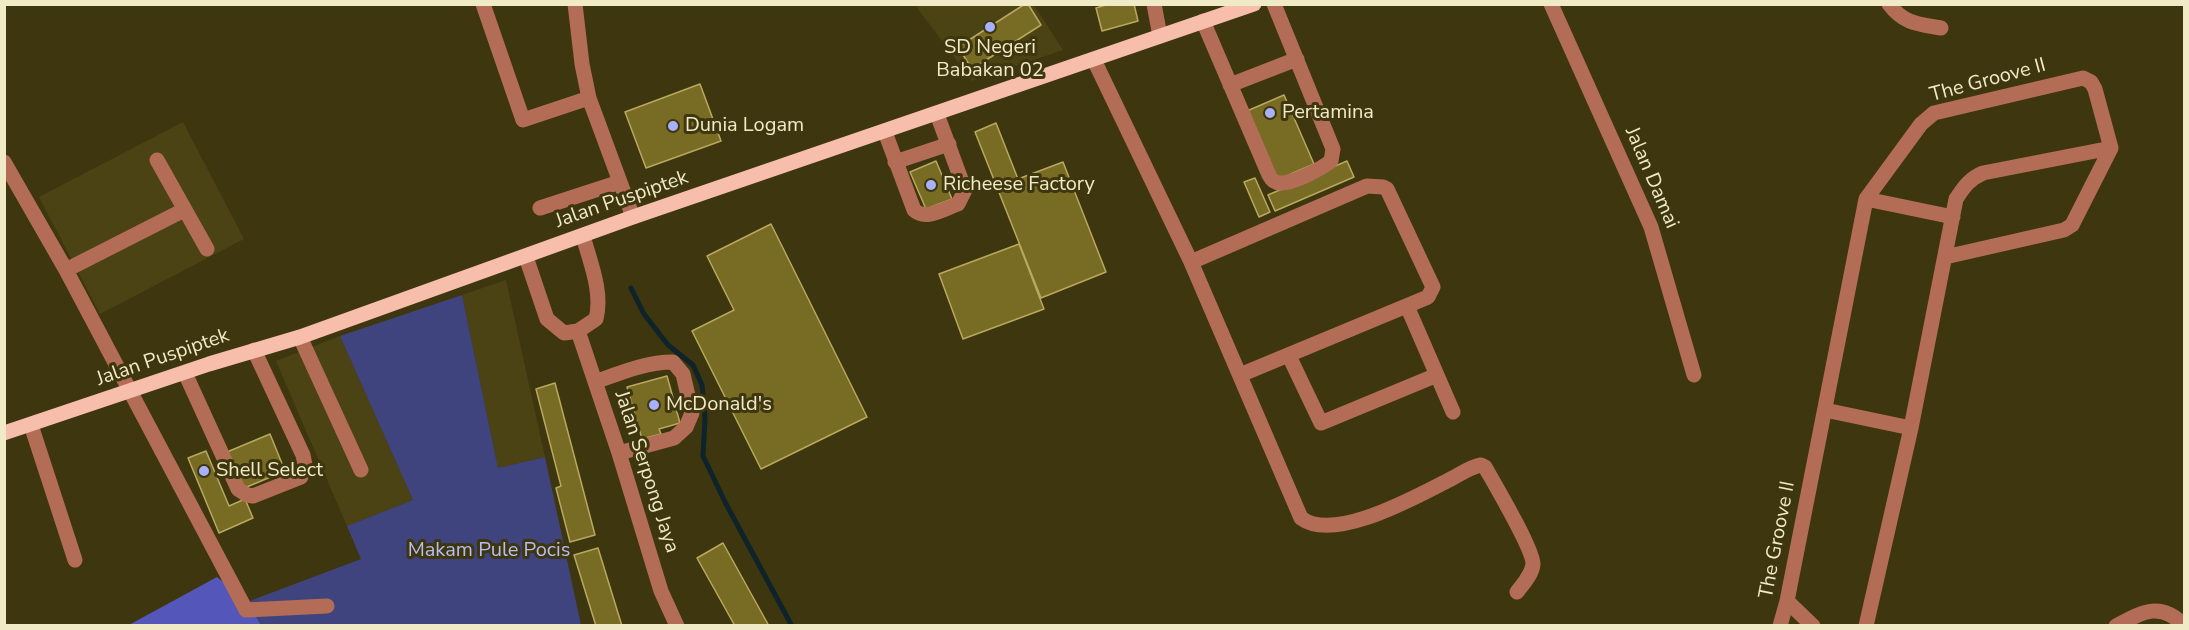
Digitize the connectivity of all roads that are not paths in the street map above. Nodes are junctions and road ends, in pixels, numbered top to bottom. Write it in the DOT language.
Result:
graph roads {
  1 [pos="483,4"];
  2 [pos="574,4"];
  3 [pos="1154,4"];
  4 [pos="1254,4"];
  5 [pos="1275,4"];
  6 [pos="1551,4"];
  7 [pos="1889,4"];
  8 [pos="1203,21"];
  9 [pos="1941,28"];
  10 [pos="1160,36"];
  11 [pos="1297,59"];
  12 [pos="1094,60"];
  13 [pos="1230,85"];
  14 [pos="589,98"];
  15 [pos="937,114"];
  16 [pos="885,132"];
  17 [pos="949,144"];
  18 [pos="2111,148"];
  19 [pos="157,160"];
  20 [pos="4,162"];
  21 [pos="896,162"];
  22 [pos="620,182"];
  23 [pos="1866,199"];
  24 [pos="540,208"];
  25 [pos="184,210"];
  26 [pos="1953,217"];
  27 [pos="633,218"];
  28 [pos="584,236"];
  29 [pos="207,249"];
  30 [pos="526,257"];
  31 [pos="1945,257"];
  32 [pos="1191,262"];
  33 [pos="66,270"];
  34 [pos="1407,306"];
  35 [pos="578,331"];
  36 [pos="300,337"];
  37 [pos="254,350"];
  38 [pos="1289,356"];
  39 [pos="185,373"];
  40 [pos="1240,375"];
  41 [pos="1437,375"];
  42 [pos="1694,375"];
  43 [pos="595,382"];
  44 [pos="131,391"];
  45 [pos="1825,410"];
  46 [pos="1453,412"];
  47 [pos="31,425"];
  48 [pos="1911,428"];
  49 [pos="4,433"];
  50 [pos="620,453"];
  51 [pos="361,470"];
  52 [pos="75,560"];
  53 [pos="1517,592"];
  54 [pos="1787,601"];
  55 [pos="327,606"];
  56 [pos="2184,625"];
  57 [pos="677,626"];
  58 [pos="1780,626"];
  59 [pos="1813,626"];
  60 [pos="1866,626"];
  61 [pos="2116,626"];
  1 -- 14 [label="street"];
  2 -- 14 [label="street"];
  3 -- 10 [label="street"];
  4 -- 8 [label="main road, Jalan Puspiptek"];
  5 -- 11 [label="street"];
  6 -- 42 [label="street, Jalan Damai"];
  7 -- 9 [label="street"];
  8 -- 10 [label="main road, Jalan Puspiptek"];
  8 -- 13 [label="street"];
  10 -- 12 [label="main road, Jalan Puspiptek"];
  11 -- 13 [label="street"];
  11 -- 13 [label="street"];
  12 -- 15 [label="main road, Jalan Puspiptek"];
  12 -- 32 [label="street"];
  14 -- 22 [label="street"];
  15 -- 16 [label="main road, Jalan Puspiptek"];
  15 -- 17 [label="street"];
  16 -- 21 [label="street"];
  16 -- 27 [label="main road, Jalan Puspiptek"];
  17 -- 21 [label="street"];
  17 -- 21 [label="street"];
  18 -- 23 [label="street, The Groove II"];
  18 -- 26 [label="street"];
  18 -- 31 [label="street"];
  19 -- 25 [label="street"];
  20 -- 33 [label="street"];
  22 -- 24 [label="street"];
  22 -- 27 [label="street"];
  23 -- 26 [label="street"];
  23 -- 45 [label="street, The Groove II"];
  25 -- 29 [label="street"];
  25 -- 33 [label="street"];
  26 -- 31 [label="street"];
  27 -- 28 [label="main road, Jalan Puspiptek"];
  28 -- 30 [label="main road, Jalan Puspiptek"];
  28 -- 35 [label="street"];
  30 -- 35 [label="street"];
  30 -- 36 [label="main road, Jalan Puspiptek"];
  31 -- 48 [label="street"];
  32 -- 34 [label="street"];
  32 -- 40 [label="street"];
  33 -- 44 [label="street"];
  34 -- 38 [label="street"];
  34 -- 41 [label="street"];
  35 -- 43 [label="street, Jalan Serpong Jaya"];
  36 -- 37 [label="main road, Jalan Puspiptek"];
  36 -- 51 [label="street"];
  37 -- 39 [label="main road, Jalan Puspiptek"];
  37 -- 39 [label="street"];
  38 -- 40 [label="street"];
  38 -- 41 [label="street"];
  39 -- 44 [label="main road, Jalan Puspiptek"];
  40 -- 53 [label="street"];
  41 -- 46 [label="street"];
  43 -- 50 [label="street, Jalan Serpong Jaya"];
  43 -- 50 [label="street"];
  44 -- 47 [label="main road, Jalan Puspiptek"];
  44 -- 55 [label="street"];
  45 -- 48 [label="street"];
  45 -- 54 [label="street, The Groove II"];
  47 -- 49 [label="main road, Jalan Puspiptek"];
  47 -- 52 [label="street"];
  48 -- 60 [label="street"];
  50 -- 57 [label="street, Jalan Serpong Jaya"];
  54 -- 58 [label="street, The Groove II"];
  54 -- 59 [label="street"];
  56 -- 61 [label="street"];
}
